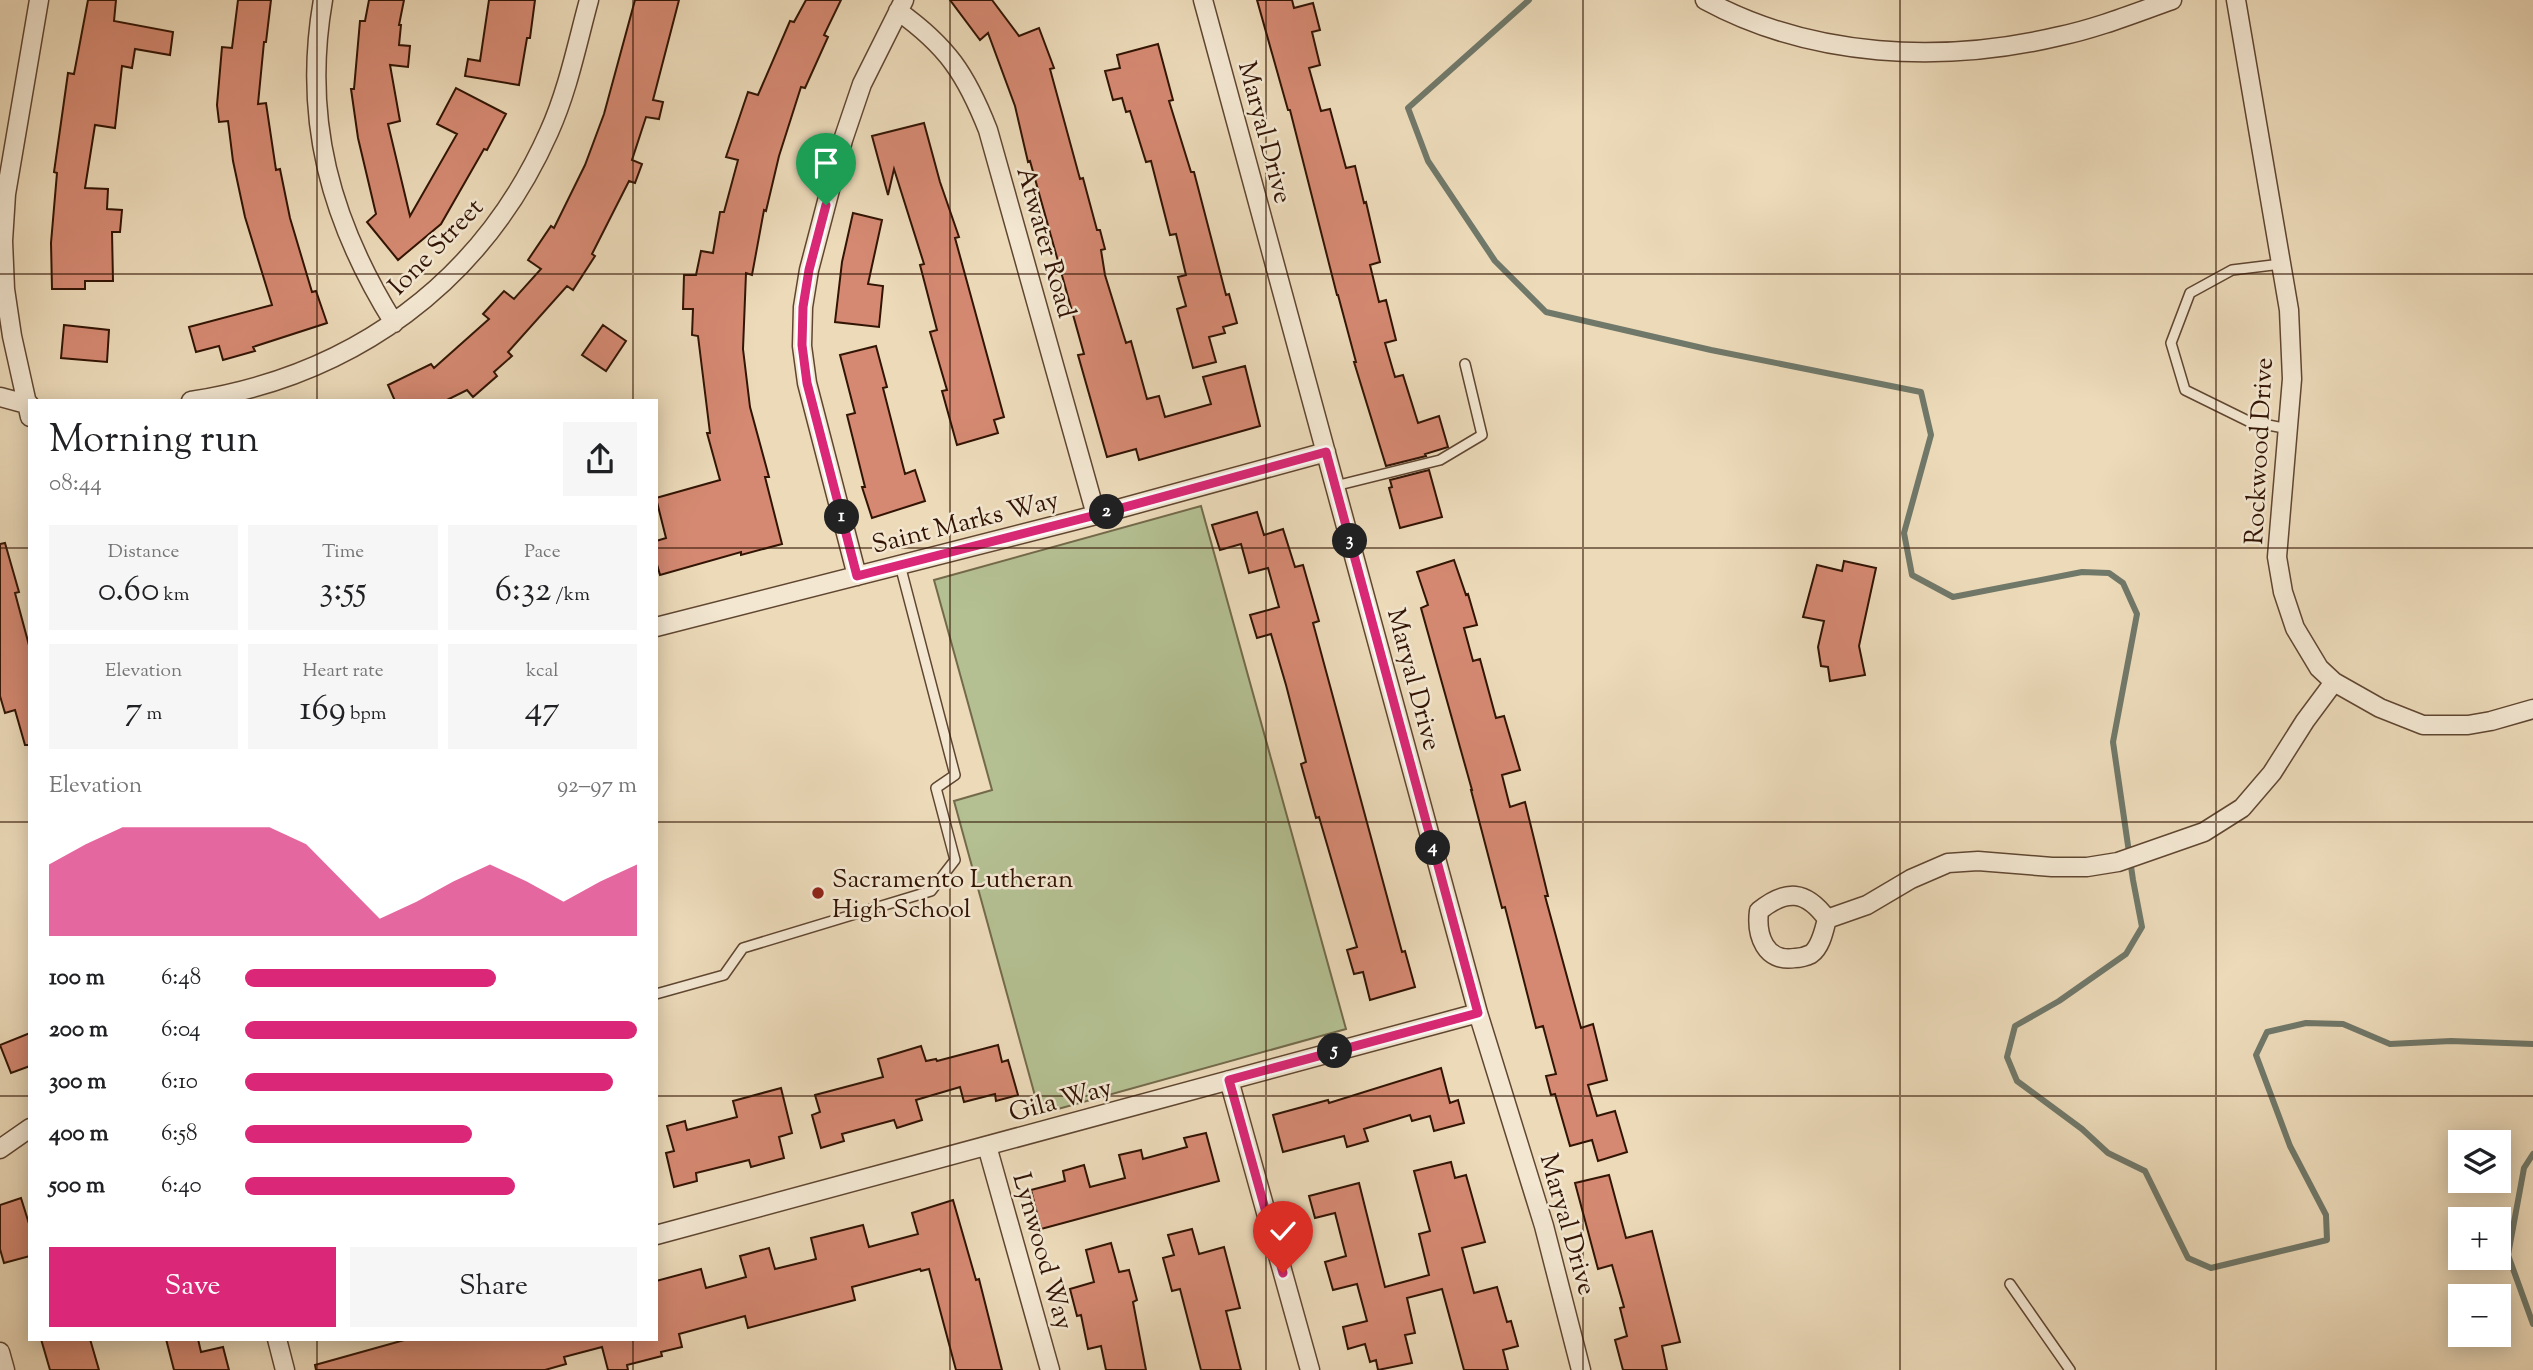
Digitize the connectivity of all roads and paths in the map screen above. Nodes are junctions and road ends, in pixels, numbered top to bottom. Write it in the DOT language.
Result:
graph roads {
  1 [pos="38,0"];
  2 [pos="323,0"];
  3 [pos="589,0"];
  4 [pos="1203,0"];
  5 [pos="1705,0"];
  6 [pos="2172,0"];
  7 [pos="2236,0"];
  8 [pos="901,5"];
  9 [pos="2281,264"];
  10 [pos="394,323"];
  11 [pos="1465,364"];
  12 [pos="0,397"];
  13 [pos="201,399"];
  14 [pos="28,404"];
  15 [pos="28,409"];
  16 [pos="2289,429"];
  17 [pos="1326,452"];
  18 [pos="1335,486"];
  19 [pos="1096,515"];
  20 [pos="900,565"];
  21 [pos="857,576"];
  22 [pos="658,626"];
  23 [pos="2334,682"];
  24 [pos="2533,709"];
  25 [pos="1827,919"];
  26 [pos="658,993"];
  27 [pos="1478,1013"];
  28 [pos="1229,1080"];
  29 [pos="28,1129"];
  30 [pos="987,1146"];
  31 [pos="0,1150"];
  32 [pos="658,1234"];
  33 [pos="2010,1284"];
  34 [pos="278,1341"];
  35 [pos="0,1352"];
  36 [pos="5,1370"];
  37 [pos="285,1370"];
  38 [pos="1050,1370"];
  39 [pos="1310,1370"];
  40 [pos="1581,1370"];
  41 [pos="2070,1370"];
  1 -- 14 [label="street"];
  2 -- 10 [label="street"];
  3 -- 10 [label="street, Ione Street"];
  4 -- 17 [label="street, Maryal Drive"];
  5 -- 6 [label="street"];
  7 -- 9 [label="street, Rockwood Drive"];
  8 -- 19 [label="street, Atwater Road"];
  8 -- 21 [label="street"];
  9 -- 16 [label="street, Rockwood Drive"];
  9 -- 16 [label="lane"];
  10 -- 13 [label="street, Ione Street"];
  11 -- 18 [label="lane"];
  12 -- 15 [label="street"];
  16 -- 23 [label="street, Rockwood Drive"];
  17 -- 18 [label="street, Maryal Drive"];
  17 -- 19 [label="street, Saint Marks Way"];
  18 -- 27 [label="street, Maryal Drive"];
  19 -- 20 [label="street, Saint Marks Way"];
  20 -- 21 [label="street, Saint Marks Way"];
  20 -- 26 [label="lane"];
  21 -- 22 [label="street, Saint Marks Way"];
  23 -- 24 [label="street, Rockwood Drive"];
  23 -- 25 [label="street"];
  27 -- 28 [label="street, Gila Way"];
  27 -- 40 [label="street, Maryal Drive"];
  28 -- 30 [label="street, Gila Way"];
  28 -- 39 [label="street"];
  29 -- 31 [label="street"];
  30 -- 32 [label="street, Gila Way"];
  30 -- 38 [label="street, Lynwood Way"];
  33 -- 41 [label="lane"];
  34 -- 37 [label="street"];
  35 -- 36 [label="street"];
}
